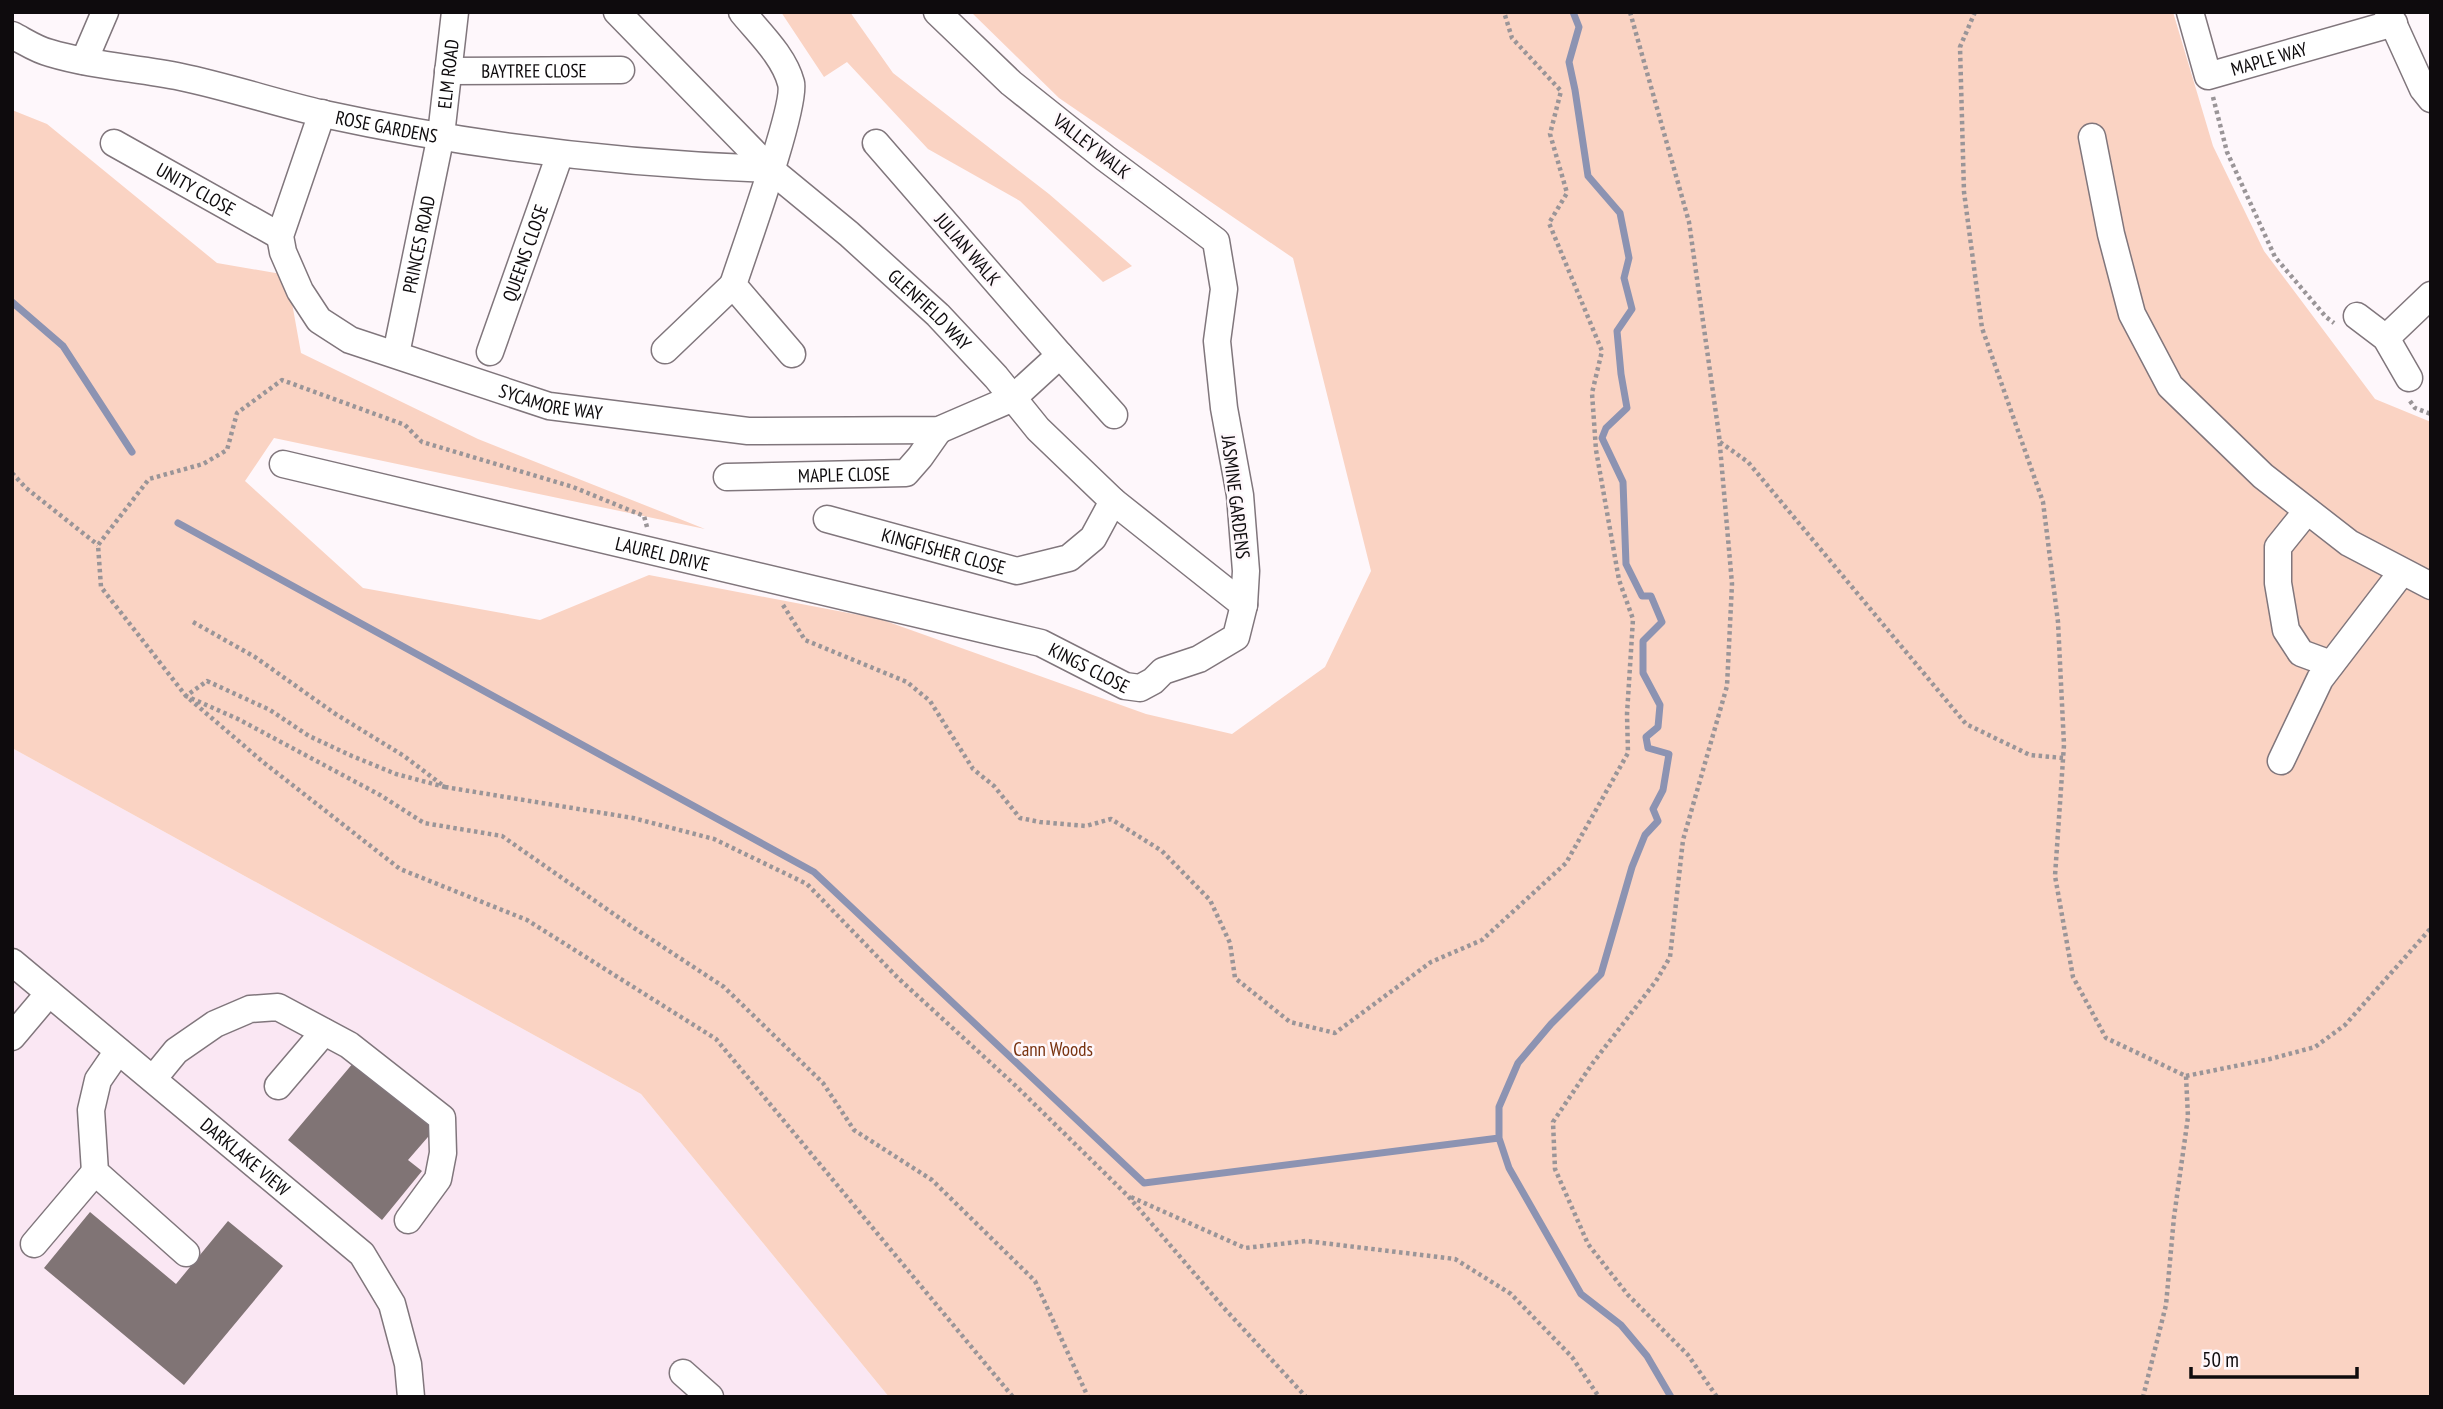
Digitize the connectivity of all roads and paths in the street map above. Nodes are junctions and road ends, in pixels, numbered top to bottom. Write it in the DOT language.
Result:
graph roads {
  1 [pos="105,12"];
  2 [pos="455,12"];
  3 [pos="617,12"];
  4 [pos="742,12"];
  5 [pos="937,12"];
  6 [pos="1504,12"];
  7 [pos="1630,12"];
  8 [pos="1975,12"];
  9 [pos="2190,12"];
  10 [pos="2391,18"];
  11 [pos="12,35"];
  12 [pos="84,61"];
  13 [pos="621,70"];
  14 [pos="448,71"];
  15 [pos="2208,76"];
  16 [pos="2431,99"];
  17 [pos="322,113"];
  18 [pos="441,135"];
  19 [pos="2092,137"];
  20 [pos="114,143"];
  21 [pos="876,143"];
  22 [pos="560,154"];
  23 [pos="770,169"];
  24 [pos="280,236"];
  25 [pos="733,285"];
  26 [pos="1224,289"];
  27 [pos="2431,295"];
  28 [pos="2346,320"];
  29 [pos="2386,338"];
  30 [pos="666,350"];
  31 [pos="489,352"];
  32 [pos="396,354"];
  33 [pos="792,354"];
  34 [pos="1060,355"];
  35 [pos="2409,388"];
  36 [pos="1013,398"];
  37 [pos="2431,414"];
  38 [pos="1114,415"];
  39 [pos="939,430"];
  40 [pos="1720,442"];
  41 [pos="283,464"];
  42 [pos="12,473"];
  43 [pos="727,477"];
  44 [pos="1113,501"];
  45 [pos="2307,511"];
  46 [pos="827,520"];
  47 [pos="98,545"];
  48 [pos="656,553"];
  49 [pos="2402,572"];
  50 [pos="767,579"];
  51 [pos="2431,586"];
  52 [pos="1244,605"];
  53 [pos="193,622"];
  54 [pos="1041,643"];
  55 [pos="2331,664"];
  56 [pos="1140,688"];
  57 [pos="186,696"];
  58 [pos="2063,758"];
  59 [pos="2281,761"];
  60 [pos="445,787"];
  61 [pos="2431,928"];
  62 [pos="12,962"];
  63 [pos="49,993"];
  64 [pos="324,1032"];
  65 [pos="12,1037"];
  66 [pos="118,1051"];
  67 [pos="2186,1076"];
  68 [pos="153,1079"];
  69 [pos="278,1086"];
  70 [pos="95,1172"];
  71 [pos="1128,1196"];
  72 [pos="408,1220"];
  73 [pos="34,1244"];
  74 [pos="186,1253"];
  75 [pos="683,1373"];
  76 [pos="411,1397"];
  77 [pos="710,1397"];
  78 [pos="1013,1397"];
  79 [pos="1088,1397"];
  80 [pos="1306,1397"];
  81 [pos="1599,1397"];
  82 [pos="1717,1397"];
  83 [pos="2143,1397"];
  1 -- 12 [label="street"];
  2 -- 14 [label="street, ELM ROAD"];
  3 -- 23 [label="street, GLENFIELD WAY"];
  4 -- 23 [label="street"];
  5 -- 26 [label="street, VALLEY WALK"];
  6 -- 50 [label="path"];
  7 -- 40 [label="path"];
  8 -- 58 [label="path"];
  9 -- 15 [label="street, MAPLE WAY"];
  10 -- 15 [label="street, MAPLE WAY"];
  10 -- 16 [label="street"];
  11 -- 12 [label="street, ROSE GARDENS"];
  12 -- 17 [label="street, ROSE GARDENS"];
  13 -- 14 [label="street, BAYTREE CLOSE"];
  14 -- 18 [label="street, ELM ROAD"];
  15 -- 28 [label="path"];
  17 -- 18 [label="street, ROSE GARDENS"];
  17 -- 24 [label="street"];
  18 -- 22 [label="street, ROSE GARDENS"];
  18 -- 32 [label="street, PRINCES ROAD"];
  19 -- 45 [label="street"];
  20 -- 24 [label="street, UNITY CLOSE"];
  21 -- 34 [label="street, JULIAN WALK"];
  22 -- 23 [label="street, ROSE GARDENS"];
  22 -- 31 [label="street, QUEENS CLOSE"];
  23 -- 25 [label="street"];
  23 -- 36 [label="street, GLENFIELD WAY"];
  24 -- 32 [label="street, SYCAMORE WAY"];
  25 -- 30 [label="street"];
  25 -- 33 [label="street"];
  26 -- 52 [label="street, JASMINE GARDENS"];
  27 -- 29 [label="street"];
  28 -- 29 [label="street"];
  29 -- 35 [label="street"];
  32 -- 39 [label="street, SYCAMORE WAY"];
  34 -- 36 [label="street"];
  34 -- 38 [label="street, JULIAN WALK"];
  35 -- 37 [label="path"];
  36 -- 39 [label="street, SYCAMORE WAY"];
  36 -- 44 [label="street, GLENFIELD WAY"];
  39 -- 43 [label="street, MAPLE CLOSE"];
  40 -- 58 [label="path"];
  40 -- 82 [label="path"];
  41 -- 48 [label="street, LAUREL DRIVE"];
  42 -- 47 [label="path"];
  44 -- 46 [label="street, KINGFISHER CLOSE"];
  44 -- 52 [label="street, GLENFIELD WAY"];
  45 -- 49 [label="street"];
  45 -- 55 [label="street"];
  47 -- 48 [label="path"];
  47 -- 57 [label="path"];
  48 -- 50 [label="street, LAUREL DRIVE"];
  49 -- 51 [label="street"];
  49 -- 55 [label="street"];
  50 -- 54 [label="street, LAUREL DRIVE"];
  52 -- 56 [label="street, JASMINE GARDENS"];
  53 -- 60 [label="path"];
  54 -- 56 [label="street, KINGS CLOSE"];
  55 -- 59 [label="street"];
  57 -- 60 [label="path"];
  57 -- 78 [label="path"];
  57 -- 79 [label="path"];
  58 -- 67 [label="path"];
  60 -- 71 [label="path"];
  61 -- 67 [label="path"];
  62 -- 63 [label="street, DARKLAKE VIEW"];
  63 -- 65 [label="street"];
  63 -- 66 [label="street, DARKLAKE VIEW"];
  64 -- 68 [label="street"];
  64 -- 69 [label="street"];
  64 -- 72 [label="street"];
  66 -- 68 [label="street, DARKLAKE VIEW"];
  66 -- 70 [label="street"];
  67 -- 83 [label="path"];
  68 -- 76 [label="street, DARKLAKE VIEW"];
  70 -- 73 [label="street"];
  70 -- 74 [label="street"];
  71 -- 80 [label="path"];
  71 -- 81 [label="path"];
  75 -- 77 [label="street"];
}
